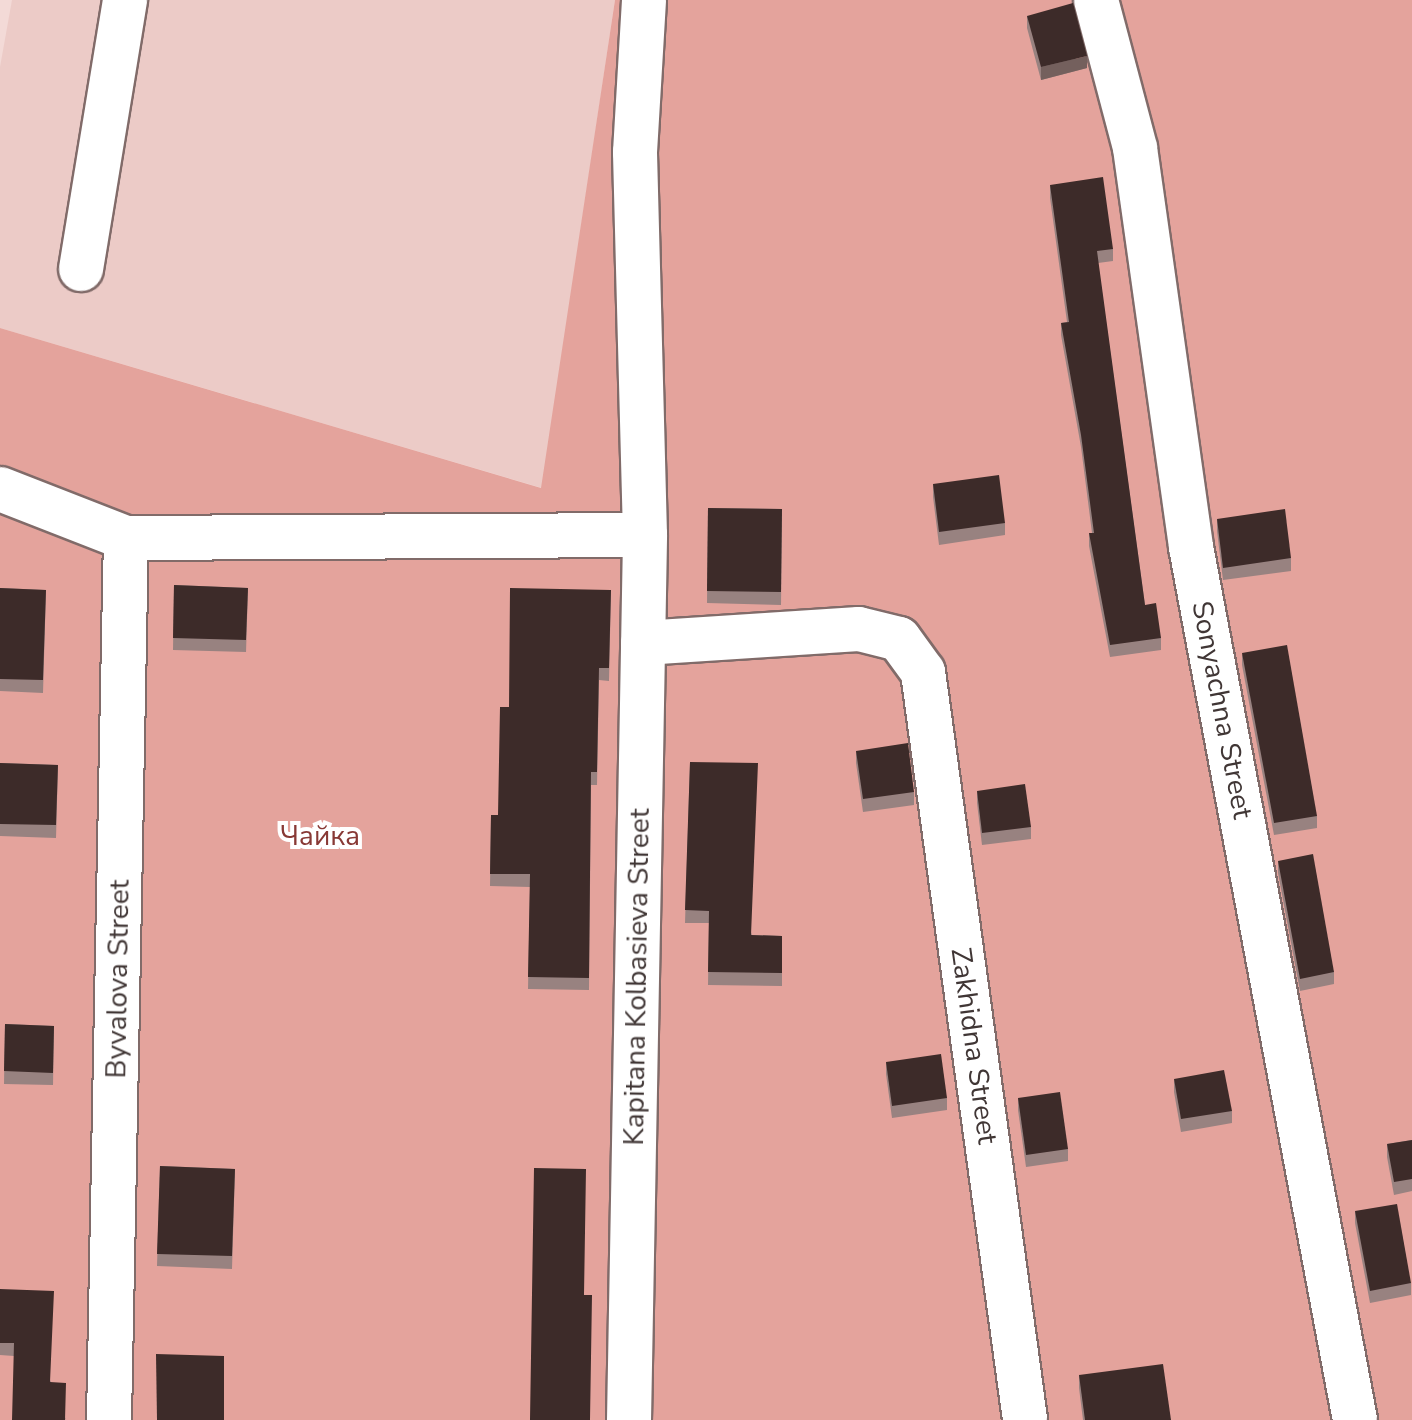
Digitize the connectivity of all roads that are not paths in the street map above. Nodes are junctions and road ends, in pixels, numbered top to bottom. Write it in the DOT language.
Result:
graph roads {
  1 [pos="125,0"];
  2 [pos="644,0"];
  3 [pos="1096,0"];
  4 [pos="81,269"];
  5 [pos="0,489"];
  6 [pos="645,535"];
  7 [pos="126,538"];
  8 [pos="643,643"];
  9 [pos="109,1420"];
  10 [pos="629,1420"];
  11 [pos="1025,1420"];
  12 [pos="1355,1420"];
  1 -- 4 [label="lane"];
  2 -- 6 [label="lane, Kapitana Kolbasieva Street"];
  3 -- 12 [label="lane, Sonyachna Street"];
  5 -- 7 [label="lane"];
  6 -- 7 [label="lane"];
  6 -- 8 [label="lane, Kapitana Kolbasieva Street"];
  7 -- 9 [label="lane, Byvalova Street"];
  8 -- 10 [label="lane, Kapitana Kolbasieva Street"];
  8 -- 11 [label="lane, Zakhidna Street"];
}
